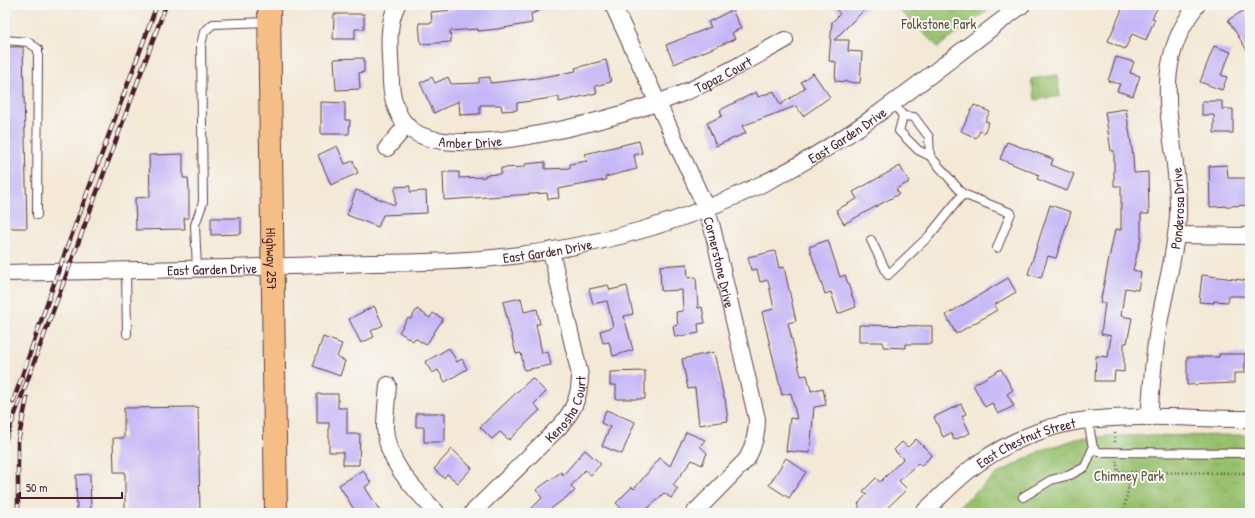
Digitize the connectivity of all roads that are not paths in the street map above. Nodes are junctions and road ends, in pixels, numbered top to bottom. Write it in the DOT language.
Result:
graph roads {
  1 [pos="397,5"];
  2 [pos="613,5"];
  3 [pos="1022,5"];
  4 [pos="1197,5"];
  5 [pos="269,14"];
  6 [pos="5,40"];
  7 [pos="785,40"];
  8 [pos="893,102"];
  9 [pos="658,103"];
  10 [pos="903,116"];
  11 [pos="407,125"];
  12 [pos="387,148"];
  13 [pos="930,156"];
  14 [pos="963,194"];
  15 [pos="706,208"];
  16 [pos="37,215"];
  17 [pos="1176,235"];
  18 [pos="1250,236"];
  19 [pos="872,240"];
  20 [pos="997,248"];
  21 [pos="552,251"];
  22 [pos="272,267"];
  23 [pos="197,269"];
  24 [pos="126,270"];
  25 [pos="5,273"];
  26 [pos="127,334"];
  27 [pos="388,385"];
  28 [pos="1149,418"];
  29 [pos="1250,419"];
  30 [pos="1088,420"];
  31 [pos="1093,448"];
  32 [pos="1250,453"];
  33 [pos="1023,497"];
  34 [pos="276,513"];
  35 [pos="437,513"];
  36 [pos="472,513"];
  37 [pos="694,513"];
  38 [pos="924,513"];
  1 -- 11 [label="street, Amber Drive"];
  2 -- 9 [label="street, Cornerstone Drive"];
  3 -- 8 [label="street, East Garden Drive"];
  4 -- 17 [label="street, Ponderosa Drive"];
  5 -- 22 [label="main road, Highway 257"];
  5 -- 23 [label="lane"];
  6 -- 16 [label="lane"];
  7 -- 9 [label="street, Topaz Court"];
  8 -- 10 [label="lane"];
  8 -- 15 [label="street, East Garden Drive"];
  9 -- 11 [label="street, Amber Drive"];
  9 -- 15 [label="street, Cornerstone Drive"];
  10 -- 13 [label="lane"];
  10 -- 13 [label="lane"];
  11 -- 12 [label="street"];
  13 -- 14 [label="lane"];
  14 -- 19 [label="lane"];
  14 -- 20 [label="lane"];
  15 -- 21 [label="street, East Garden Drive"];
  15 -- 37 [label="street, Cornerstone Drive"];
  17 -- 18 [label="street"];
  17 -- 28 [label="street, Ponderosa Drive"];
  21 -- 22 [label="street, East Garden Drive"];
  21 -- 36 [label="street, Kenosha Court"];
  22 -- 23 [label="street, East Garden Drive"];
  22 -- 34 [label="main road, Highway 257"];
  23 -- 24 [label="street, East Garden Drive"];
  24 -- 25 [label="street, East Garden Drive"];
  24 -- 26 [label="lane"];
  27 -- 35 [label="street"];
  28 -- 29 [label="street, East Chestnut Street"];
  28 -- 30 [label="street, East Chestnut Street"];
  30 -- 31 [label="lane"];
  30 -- 38 [label="street, East Chestnut Street"];
  31 -- 32 [label="lane"];
  31 -- 33 [label="lane"];
}
